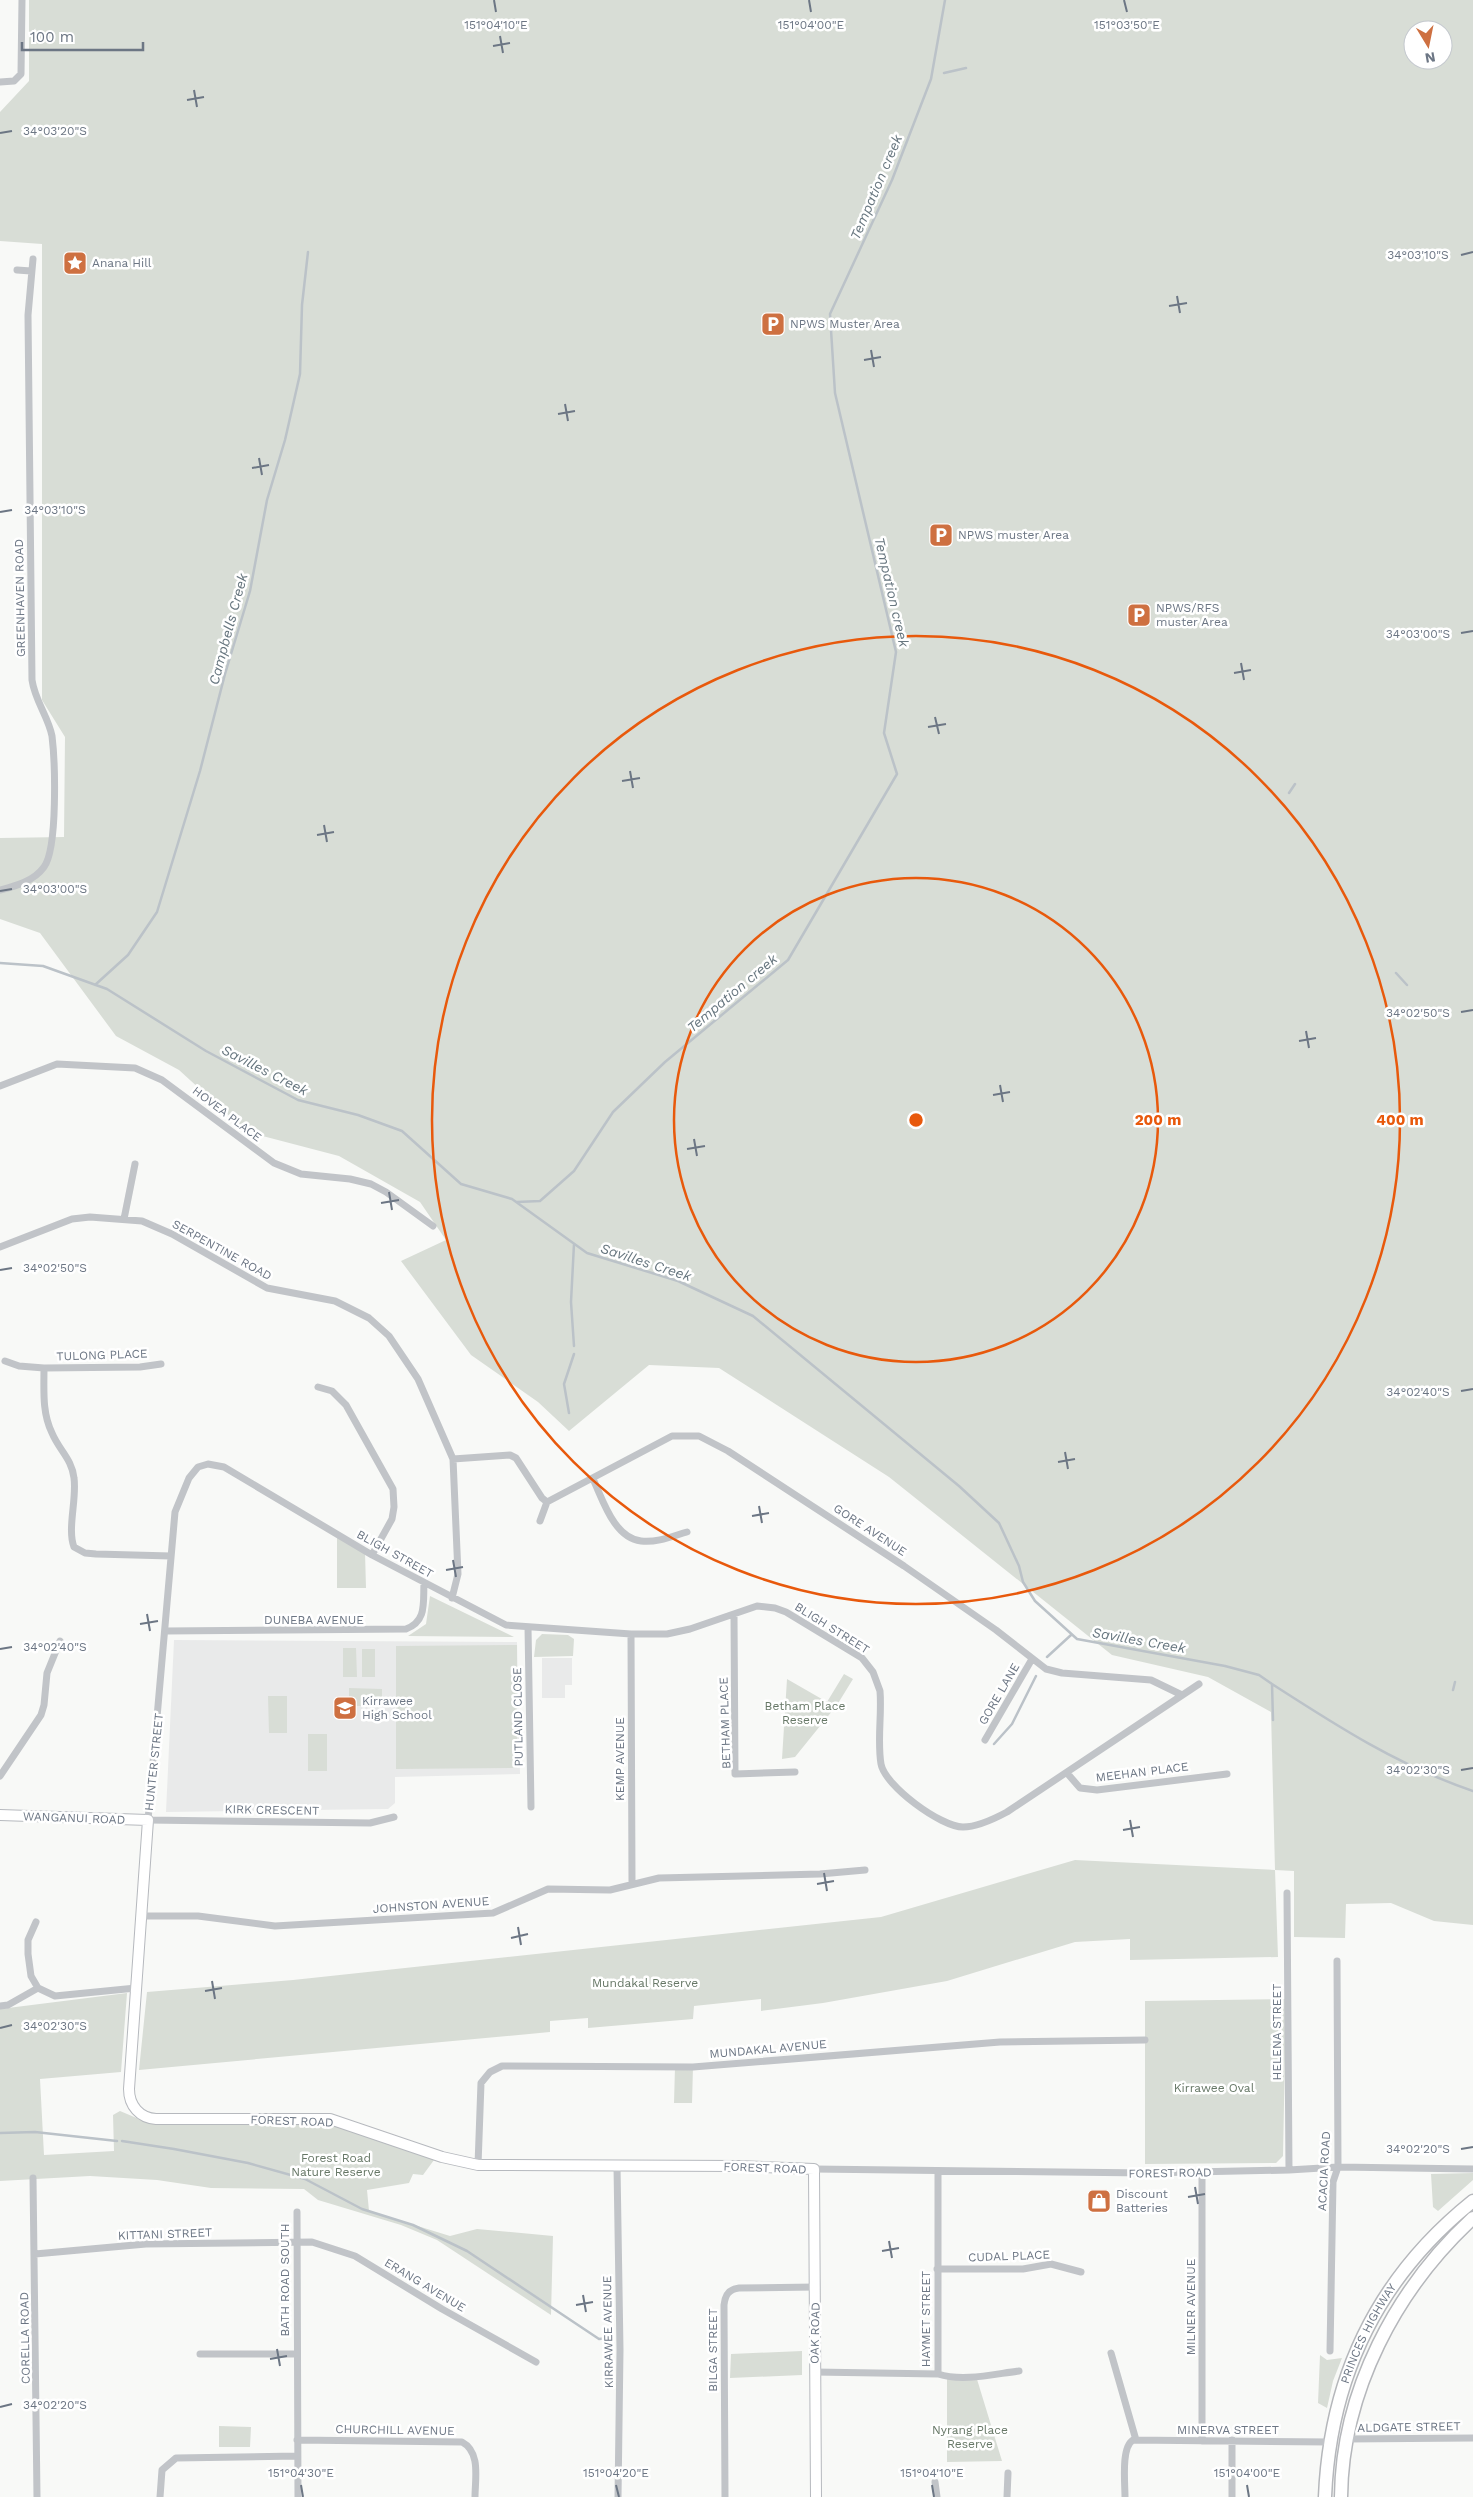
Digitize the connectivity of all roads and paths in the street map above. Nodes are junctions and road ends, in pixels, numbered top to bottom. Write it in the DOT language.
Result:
graph roads {
  1 [pos="22,0"];
  2 [pos="0,82"];
  3 [pos="32,259"];
  4 [pos="17,270"];
  5 [pos="31,271"];
  6 [pos="0,890"];
  7 [pos="0,1086"];
  8 [pos="136,1164"];
  9 [pos="124,1219"];
  10 [pos="433,1226"];
  11 [pos="0,1247"];
  12 [pos="5,1361"];
  13 [pos="160,1364"];
  14 [pos="44,1368"];
  15 [pos="318,1387"];
  16 [pos="453,1459"];
  17 [pos="224,1467"];
  18 [pos="593,1479"];
  19 [pos="547,1502"];
  20 [pos="540,1521"];
  21 [pos="687,1532"];
  22 [pos="372,1555"];
  23 [pos="171,1556"];
  24 [pos="424,1583"];
  25 [pos="452,1598"];
  26 [pos="734,1614"];
  27 [pos="528,1627"];
  28 [pos="166,1631"];
  29 [pos="631,1634"];
  30 [pos="60,1641"];
  31 [pos="1032,1658"];
  32 [pos="1199,1684"];
  33 [pos="1182,1695"];
  34 [pos="984,1740"];
  35 [pos="796,1772"];
  36 [pos="1067,1773"];
  37 [pos="1227,1774"];
  38 [pos="0,1776"];
  39 [pos="531,1807"];
  40 [pos="0,1815"];
  41 [pos="394,1817"];
  42 [pos="148,1820"];
  43 [pos="865,1870"];
  44 [pos="632,1883"];
  45 [pos="1287,1893"];
  46 [pos="142,1916"];
  47 [pos="36,1922"];
  48 [pos="1338,1961"];
  49 [pos="38,1988"];
  50 [pos="136,1988"];
  51 [pos="0,2006"];
  52 [pos="1145,2040"];
  53 [pos="129,2089"];
  54 [pos="478,2165"];
  55 [pos="617,2167"];
  56 [pos="1338,2167"];
  57 [pos="814,2169"];
  58 [pos="1473,2169"];
  59 [pos="1289,2170"];
  60 [pos="938,2172"];
  61 [pos="1202,2172"];
  62 [pos="33,2178"];
  63 [pos="1473,2201"];
  64 [pos="296,2212"];
  65 [pos="1473,2218"];
  66 [pos="297,2242"];
  67 [pos="35,2254"];
  68 [pos="938,2269"];
  69 [pos="1081,2272"];
  70 [pos="816,2287"];
  71 [pos="1330,2351"];
  72 [pos="1110,2353"];
  73 [pos="200,2354"];
  74 [pos="297,2354"];
  75 [pos="536,2362"];
  76 [pos="1019,2371"];
  77 [pos="815,2372"];
  78 [pos="938,2374"];
  79 [pos="1473,2438"];
  80 [pos="1346,2439"];
  81 [pos="297,2440"];
  82 [pos="1136,2440"];
  83 [pos="1232,2440"];
  84 [pos="1202,2441"];
  85 [pos="1330,2442"];
  86 [pos="297,2456"];
  87 [pos="1008,2473"];
  88 [pos="935,2482"];
  89 [pos="37,2497"];
  90 [pos="160,2497"];
  91 [pos="298,2497"];
  92 [pos="475,2497"];
  93 [pos="618,2497"];
  94 [pos="725,2497"];
  95 [pos="816,2497"];
  96 [pos="938,2497"];
  97 [pos="1007,2497"];
  98 [pos="1125,2497"];
  99 [pos="1232,2497"];
  100 [pos="1325,2497"];
  101 [pos="1341,2497"];
  1 -- 2 [label="street"];
  3 -- 5 [label="street, GREENHAVEN ROAD"];
  4 -- 5 [label="street"];
  5 -- 6 [label="street, GREENHAVEN ROAD"];
  7 -- 10 [label="street, HOVEA PLACE"];
  8 -- 9 [label="street"];
  9 -- 11 [label="street, SERPENTINE ROAD"];
  9 -- 16 [label="street, SERPENTINE ROAD"];
  12 -- 14 [label="street, TULONG PLACE"];
  13 -- 14 [label="street, TULONG PLACE"];
  14 -- 23 [label="street, TULONG PLACE"];
  15 -- 22 [label="street"];
  16 -- 19 [label="street"];
  16 -- 25 [label="street, SERPENTINE ROAD"];
  17 -- 22 [label="street, BLIGH STREET"];
  17 -- 23 [label="street, HUNTER STREET"];
  18 -- 19 [label="street, GORE AVENUE"];
  18 -- 21 [label="street"];
  18 -- 31 [label="street, GORE AVENUE"];
  19 -- 20 [label="street"];
  22 -- 24 [label="street, BLIGH STREET"];
  23 -- 28 [label="street, HUNTER STREET"];
  24 -- 25 [label="street, BLIGH STREET"];
  24 -- 28 [label="street, DUNEBA AVENUE"];
  25 -- 27 [label="street, BLIGH STREET"];
  26 -- 29 [label="street, BLIGH STREET"];
  26 -- 35 [label="street, BETHAM PLACE"];
  26 -- 36 [label="street, BLIGH STREET"];
  27 -- 29 [label="street, BLIGH STREET"];
  27 -- 39 [label="street, PUTLAND CLOSE"];
  28 -- 42 [label="street, HUNTER STREET"];
  29 -- 44 [label="street, KEMP AVENUE"];
  30 -- 38 [label="street"];
  31 -- 33 [label="street, GORE AVENUE"];
  31 -- 34 [label="street, GORE LANE"];
  32 -- 33 [label="street, BLIGH STREET"];
  33 -- 36 [label="street, BLIGH STREET"];
  36 -- 37 [label="street, MEEHAN PLACE"];
  40 -- 42 [label="street, WANGANUI ROAD"];
  41 -- 42 [label="street, KIRK CRESCENT"];
  42 -- 46 [label="street, HUNTER STREET"];
  43 -- 44 [label="street, JOHNSTON AVENUE"];
  44 -- 46 [label="street, JOHNSTON AVENUE"];
  45 -- 59 [label="street, HELENA STREET"];
  46 -- 50 [label="street, HUNTER STREET"];
  47 -- 49 [label="street"];
  48 -- 56 [label="street, ACACIA ROAD"];
  49 -- 50 [label="street"];
  49 -- 51 [label="street"];
  50 -- 53 [label="street, HUNTER STREET"];
  52 -- 54 [label="street, MUNDAKAL AVENUE"];
  53 -- 54 [label="street, FOREST ROAD"];
  54 -- 55 [label="street, FOREST ROAD"];
  55 -- 57 [label="street, FOREST ROAD"];
  55 -- 93 [label="street, KIRRAWEE AVENUE"];
  56 -- 58 [label="street, FOREST ROAD"];
  56 -- 59 [label="street, FOREST ROAD"];
  56 -- 71 [label="street, ACACIA ROAD"];
  57 -- 60 [label="street, FOREST ROAD"];
  57 -- 70 [label="street, OAK ROAD"];
  59 -- 61 [label="street, FOREST ROAD"];
  60 -- 61 [label="street, FOREST ROAD"];
  60 -- 68 [label="street, HAYMET STREET"];
  61 -- 84 [label="street, MILNER AVENUE"];
  62 -- 67 [label="street, CORELLA ROAD"];
  63 -- 85 [label="highway, PRINCES HIGHWAY"];
  64 -- 66 [label="street, BATH ROAD SOUTH"];
  65 -- 80 [label="highway, PRINCES HIGHWAY"];
  66 -- 67 [label="street, KITTANI STREET"];
  66 -- 74 [label="street, BATH ROAD SOUTH"];
  66 -- 75 [label="street, ERANG AVENUE"];
  67 -- 89 [label="street, CORELLA ROAD"];
  68 -- 69 [label="street, CUDAL PLACE"];
  68 -- 78 [label="street, HAYMET STREET"];
  70 -- 77 [label="street, OAK ROAD"];
  70 -- 94 [label="street, BILGA STREET"];
  72 -- 82 [label="street"];
  73 -- 74 [label="street"];
  74 -- 81 [label="street, BATH ROAD SOUTH"];
  76 -- 78 [label="street"];
  77 -- 78 [label="street, HAYMET STREET"];
  77 -- 95 [label="street, OAK ROAD"];
  79 -- 80 [label="street, ALDGATE STREET"];
  80 -- 101 [label="highway, PRINCES HIGHWAY"];
  81 -- 86 [label="street, BATH ROAD SOUTH"];
  81 -- 92 [label="street, CHURCHILL AVENUE"];
  82 -- 84 [label="street, MINERVA STREET"];
  82 -- 98 [label="street, MINERVA STREET"];
  83 -- 84 [label="street, MINERVA STREET"];
  83 -- 85 [label="street, MINERVA STREET"];
  83 -- 99 [label="street"];
  85 -- 100 [label="highway, PRINCES HIGHWAY"];
  86 -- 90 [label="street"];
  86 -- 91 [label="street, BATH ROAD SOUTH"];
  87 -- 97 [label="street"];
  88 -- 96 [label="street"];
}
